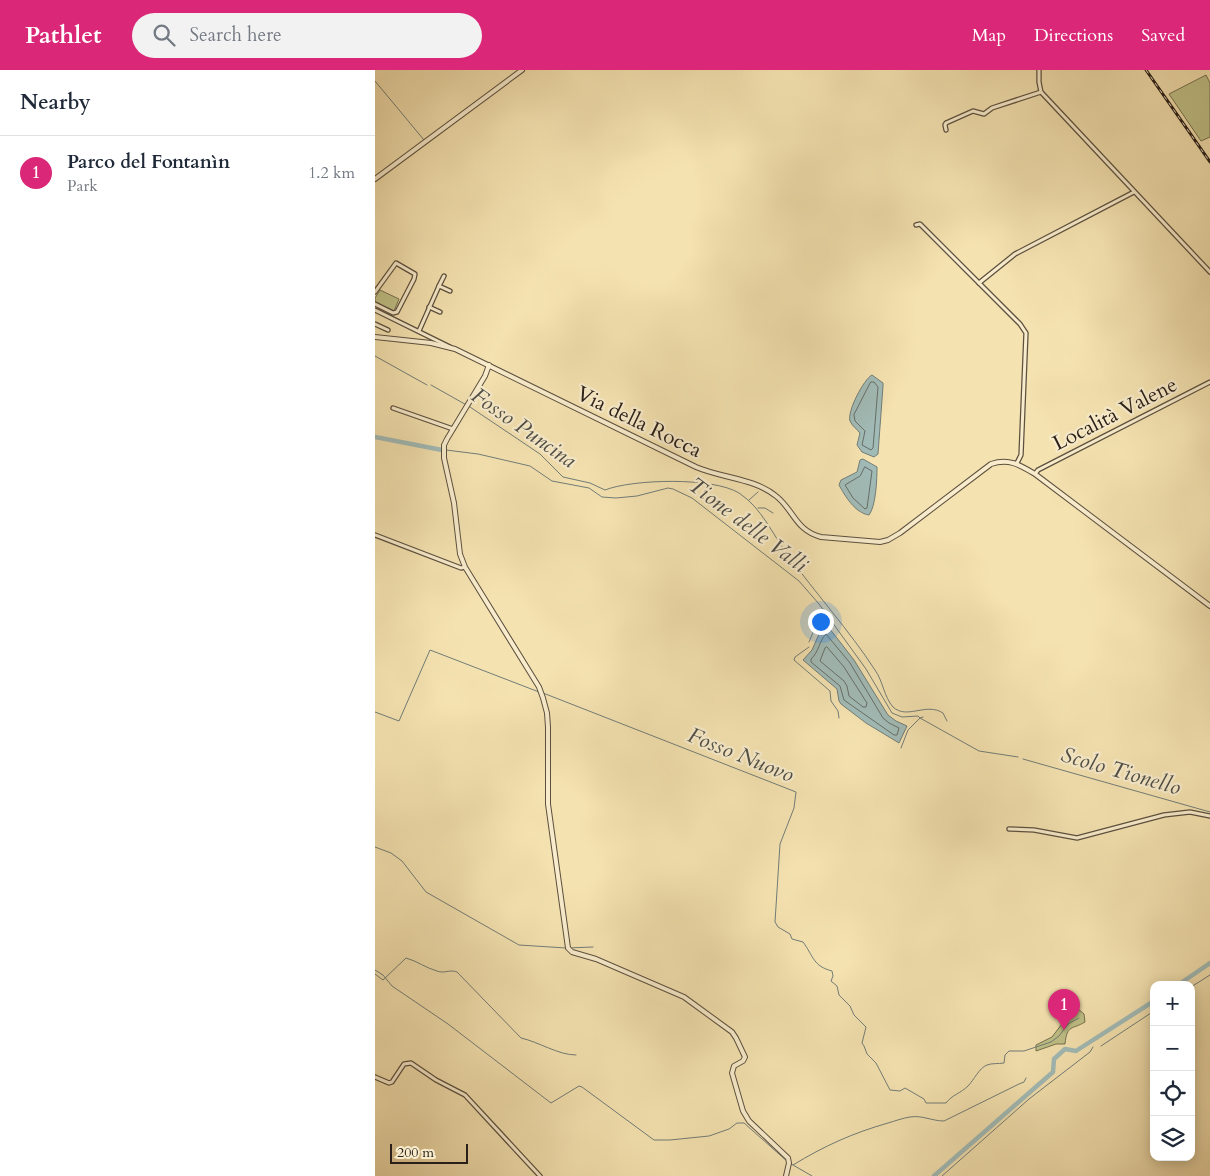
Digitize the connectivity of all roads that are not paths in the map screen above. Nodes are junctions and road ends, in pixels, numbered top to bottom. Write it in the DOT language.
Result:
graph roads {
  1 [pos="522,70"];
  2 [pos="1039,70"];
  3 [pos="1041,92"];
  4 [pos="946,130"];
  5 [pos="375,179"];
  6 [pos="1134,192"];
  7 [pos="916,225"];
  8 [pos="1210,272"];
  9 [pos="444,276"];
  10 [pos="979,283"];
  11 [pos="439,286"];
  12 [pos="450,291"];
  13 [pos="375,292"];
  14 [pos="375,304"];
  15 [pos="429,307"];
  16 [pos="383,308"];
  17 [pos="375,310"];
  18 [pos="440,312"];
  19 [pos="381,313"];
  20 [pos="375,324"];
  21 [pos="387,330"];
  22 [pos="418,330"];
  23 [pos="428,336"];
  24 [pos="375,337"];
  25 [pos="418,342"];
  26 [pos="430,343"];
  27 [pos="451,348"];
  28 [pos="489,365"];
  29 [pos="1210,382"];
  30 [pos="393,408"];
  31 [pos="453,429"];
  32 [pos="1017,464"];
  33 [pos="1035,474"];
  34 [pos="375,535"];
  35 [pos="465,567"];
  36 [pos="1210,606"];
  37 [pos="1210,816"];
  38 [pos="1009,829"];
  39 [pos="375,1077"];
  40 [pos="540,1176"];
  41 [pos="786,1176"];
  1 -- 5 [label="street"];
  2 -- 3 [label="street"];
  3 -- 4 [label="street"];
  3 -- 6 [label="street"];
  6 -- 8 [label="street"];
  6 -- 10 [label="street"];
  7 -- 10 [label="street"];
  9 -- 11 [label="street"];
  10 -- 32 [label="street"];
  11 -- 12 [label="street"];
  11 -- 15 [label="street"];
  13 -- 16 [label="street"];
  14 -- 16 [label="street"];
  15 -- 18 [label="street"];
  15 -- 22 [label="street"];
  16 -- 19 [label="street"];
  17 -- 19 [label="street"];
  19 -- 22 [label="street"];
  20 -- 21 [label="street"];
  22 -- 23 [label="street"];
  22 -- 25 [label="street"];
  22 -- 26 [label="street"];
  23 -- 26 [label="street"];
  23 -- 27 [label="street"];
  24 -- 25 [label="street, Via della Rocca"];
  25 -- 26 [label="street, Via della Rocca"];
  26 -- 27 [label="street, Via della Rocca"];
  27 -- 28 [label="street, Via della Rocca"];
  28 -- 31 [label="street"];
  28 -- 32 [label="street, Via della Rocca"];
  29 -- 33 [label="street, Località Valene"];
  30 -- 31 [label="street"];
  31 -- 35 [label="street"];
  32 -- 33 [label="street"];
  33 -- 36 [label="street"];
  34 -- 35 [label="street"];
  35 -- 41 [label="street"];
  37 -- 38 [label="street"];
  39 -- 40 [label="street"];
}
